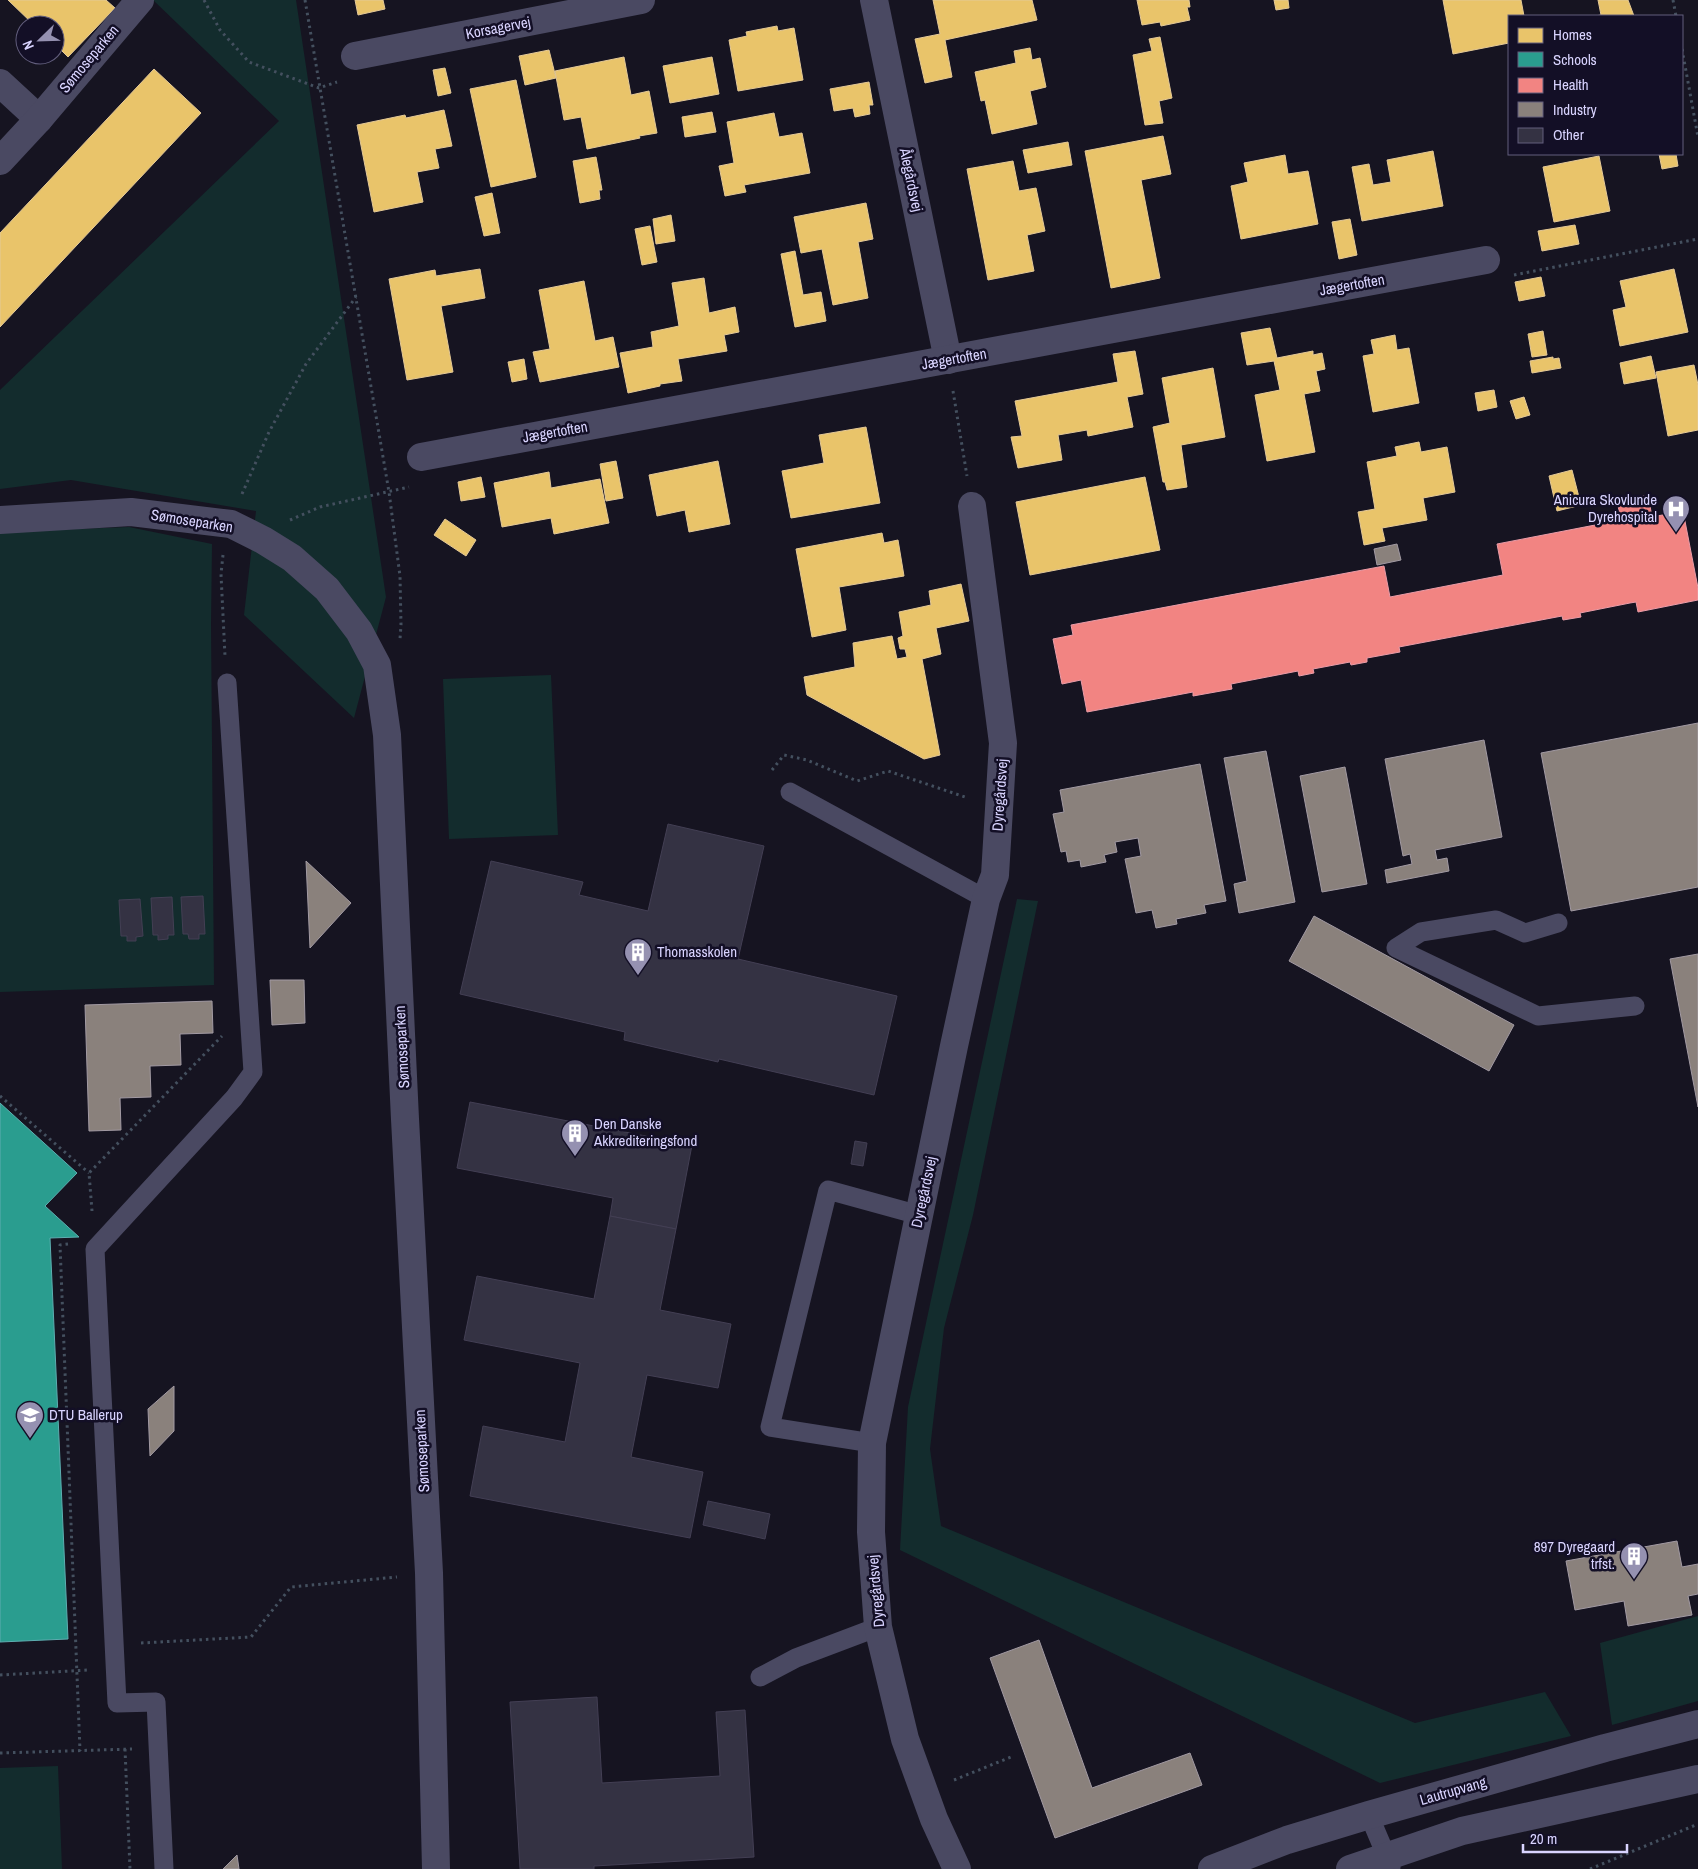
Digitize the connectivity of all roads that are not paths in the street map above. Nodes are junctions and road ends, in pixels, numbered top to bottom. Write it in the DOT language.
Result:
graph roads {
  1 [pos="140,0"];
  2 [pos="641,0"];
  3 [pos="874,0"];
  4 [pos="355,56"];
  5 [pos="0,83"];
  6 [pos="39,119"];
  7 [pos="0,162"];
  8 [pos="1486,260"];
  9 [pos="948,360"];
  10 [pos="421,457"];
  11 [pos="972,506"];
  12 [pos="0,520"];
  13 [pos="227,683"];
  14 [pos="790,792"];
  15 [pos="986,898"];
  16 [pos="1558,923"];
  17 [pos="1635,1006"];
  18 [pos="919,1215"];
  19 [pos="872,1443"];
  20 [pos="878,1627"];
  21 [pos="760,1677"];
  22 [pos="1698,1724"];
  23 [pos="1698,1779"];
  24 [pos="1369,1815"];
  25 [pos="1389,1862"];
  26 [pos="164,1869"];
  27 [pos="436,1869"];
  28 [pos="957,1869"];
  29 [pos="1212,1869"];
  30 [pos="1350,1869"];
  1 -- 6 [label="street, Sømoseparken"];
  2 -- 4 [label="street, Korsagervej"];
  3 -- 9 [label="street, Ålegårdsvej"];
  5 -- 6 [label="street"];
  6 -- 7 [label="street, Sømoseparken"];
  8 -- 9 [label="street, Jægertoften"];
  9 -- 10 [label="street, Jægertoften"];
  11 -- 15 [label="street, Dyregårdsvej"];
  12 -- 27 [label="street, Sømoseparken"];
  13 -- 26 [label="lane"];
  14 -- 15 [label="lane"];
  15 -- 18 [label="street, Dyregårdsvej"];
  16 -- 17 [label="lane"];
  18 -- 19 [label="street, Dyregårdsvej"];
  18 -- 19 [label="lane"];
  19 -- 20 [label="street, Dyregårdsvej"];
  20 -- 21 [label="lane"];
  20 -- 28 [label="street, Dyregårdsvej"];
  22 -- 24 [label="street, Lautrupvang"];
  23 -- 25 [label="street"];
  24 -- 25 [label="lane"];
  24 -- 29 [label="street, Lautrupvang"];
  25 -- 30 [label="street"];
}
